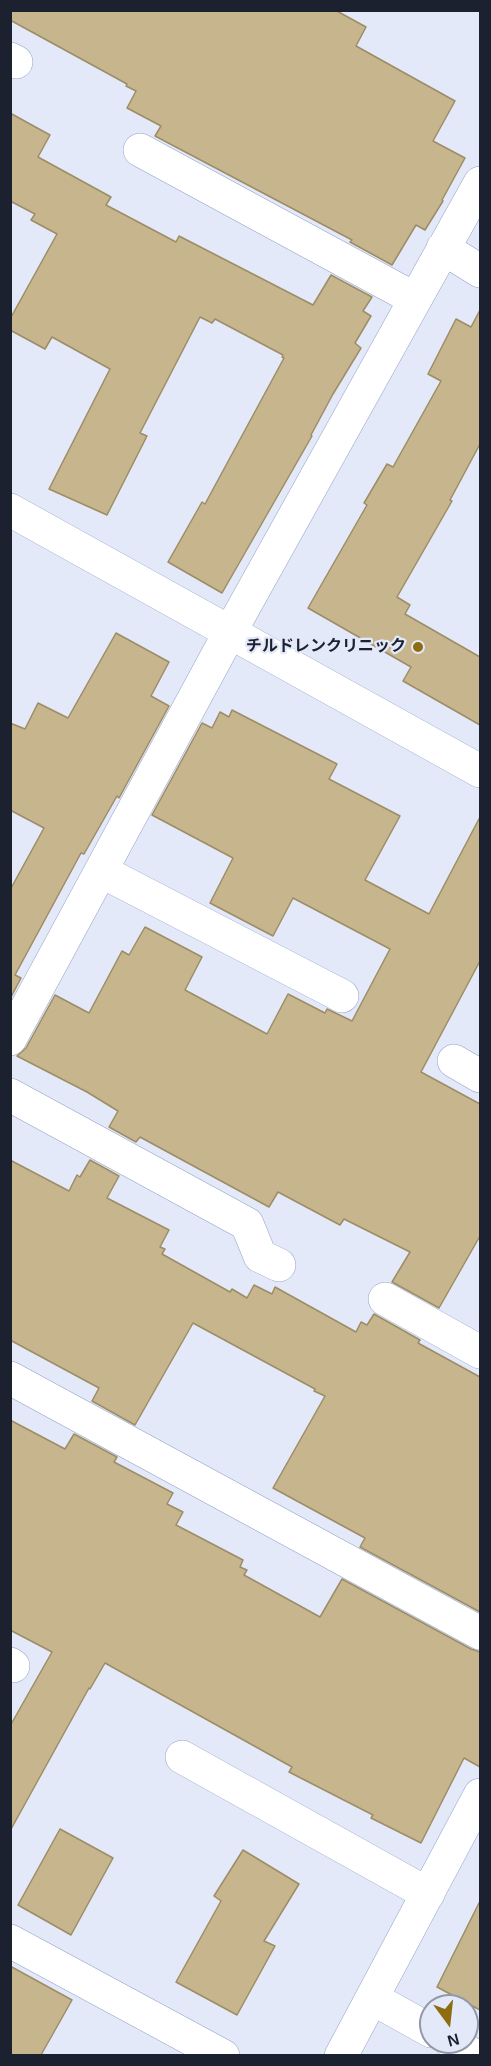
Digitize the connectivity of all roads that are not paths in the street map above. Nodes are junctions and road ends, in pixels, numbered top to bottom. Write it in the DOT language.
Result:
graph roads {
  1 [pos="140,150"];
  2 [pos="480,183"];
  3 [pos="443,249"];
  4 [pos="480,271"];
  5 [pos="415,299"];
  6 [pos="10,510"];
  7 [pos="230,632"];
  8 [pos="480,771"];
  9 [pos="101,870"];
  10 [pos="342,996"];
  11 [pos="10,1039"];
  12 [pos="10,1095"];
  13 [pos="279,1265"];
  14 [pos="385,1299"];
  15 [pos="480,1352"];
  16 [pos="10,1378"];
  17 [pos="480,1633"];
  18 [pos="182,1757"];
  19 [pos="480,1795"];
  20 [pos="428,1894"];
  21 [pos="10,1941"];
  22 [pos="372,1998"];
  23 [pos="419,2024"];
  24 [pos="222,2055"];
  25 [pos="341,2055"];
  1 -- 5 [label="street"];
  2 -- 3 [label="street"];
  3 -- 4 [label="street"];
  3 -- 5 [label="street"];
  5 -- 7 [label="street"];
  6 -- 7 [label="street"];
  7 -- 8 [label="street"];
  7 -- 9 [label="street"];
  9 -- 10 [label="street"];
  9 -- 11 [label="street"];
  12 -- 13 [label="street"];
  14 -- 15 [label="street"];
  16 -- 17 [label="street"];
  18 -- 20 [label="street"];
  19 -- 20 [label="street"];
  20 -- 22 [label="street"];
  21 -- 24 [label="street"];
  22 -- 23 [label="street"];
  22 -- 25 [label="street"];
}
